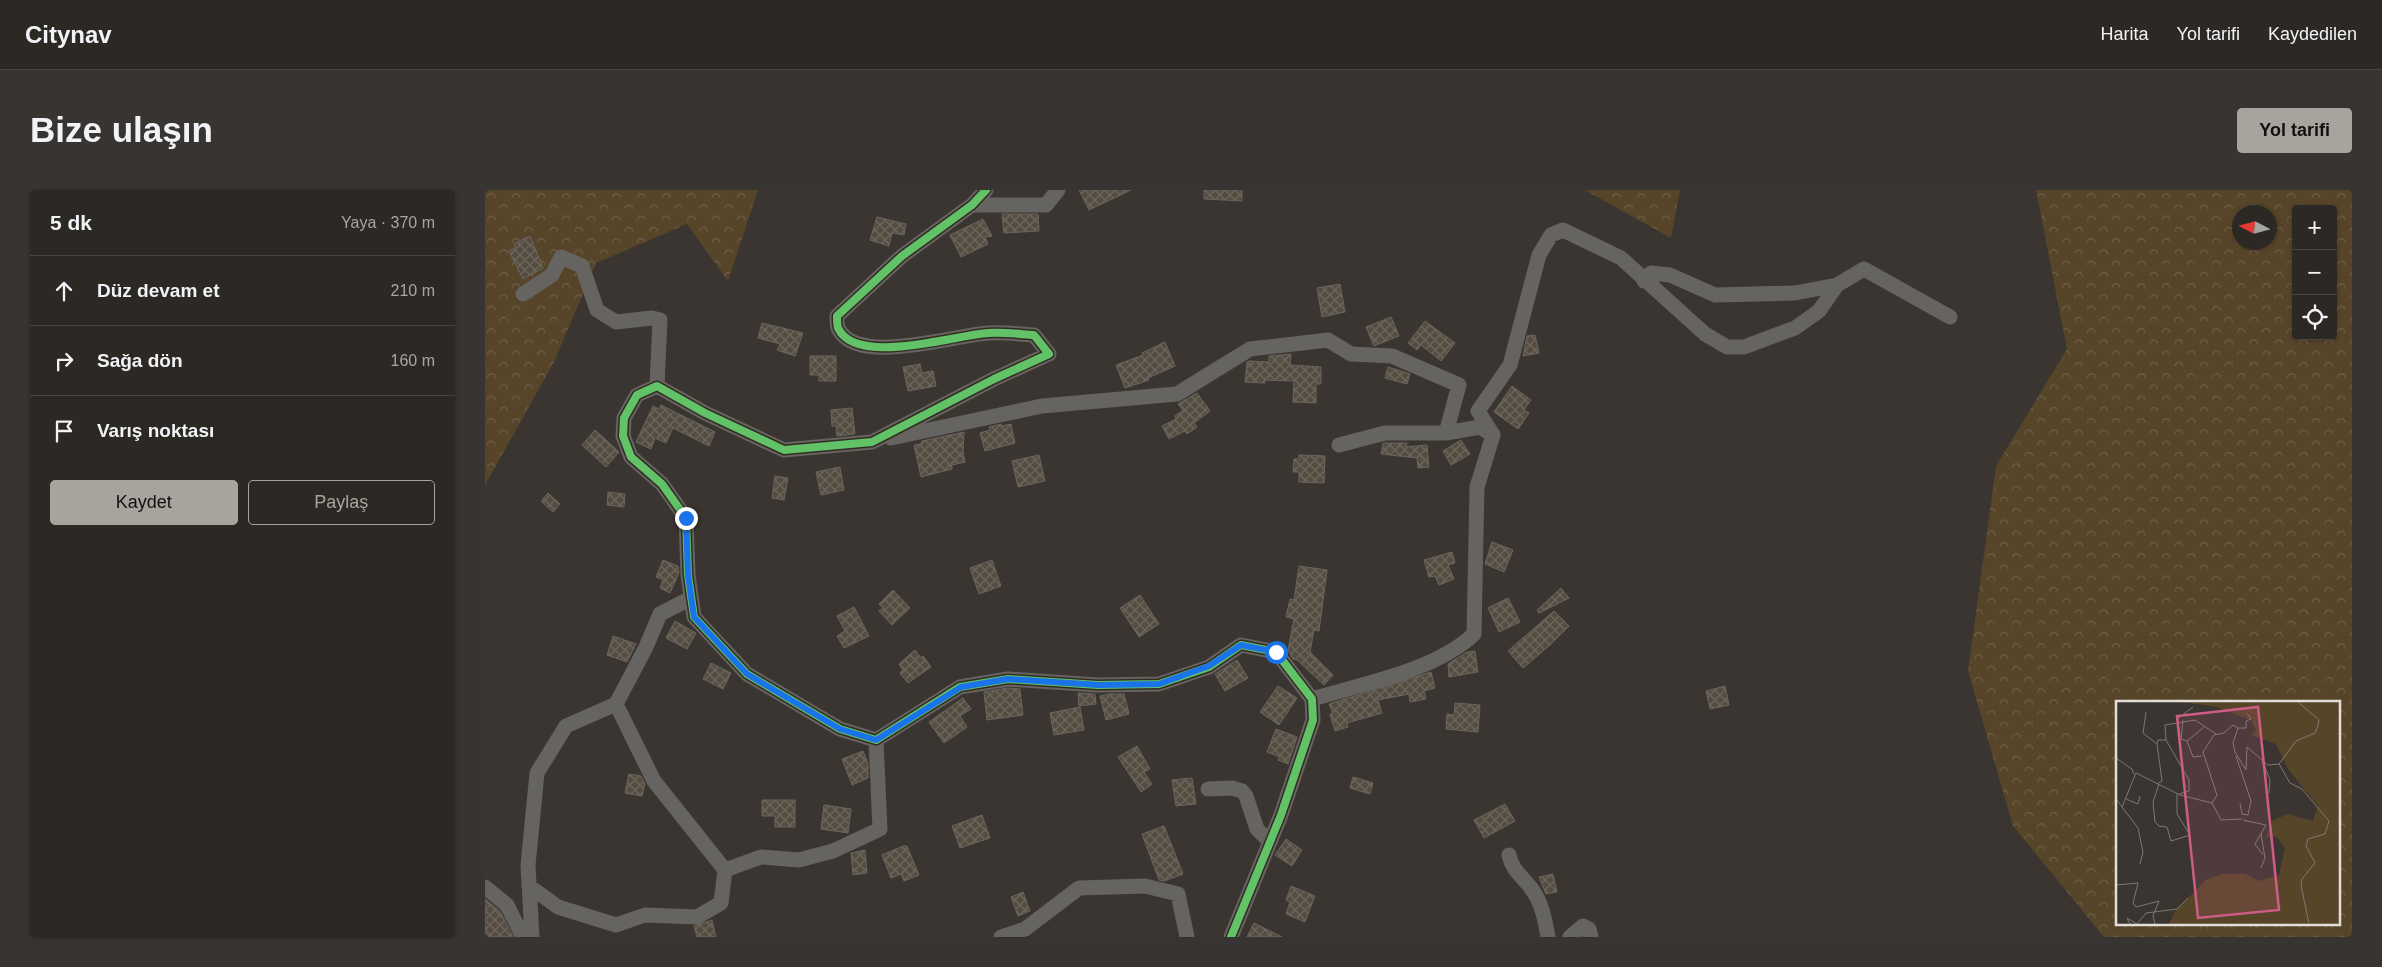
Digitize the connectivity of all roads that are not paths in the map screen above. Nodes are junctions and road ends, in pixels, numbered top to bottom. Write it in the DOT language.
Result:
graph roads {
  1 [pos="986,190"];
  2 [pos="1058,190"];
  3 [pos="972,205"];
  4 [pos="1644,281"];
  5 [pos="1837,285"];
  6 [pos="523,294"];
  7 [pos="1951,317"];
  8 [pos="657,386"];
  9 [pos="1446,433"];
  10 [pos="1493,435"];
  11 [pos="872,442"];
  12 [pos="1339,445"];
  13 [pos="691,598"];
  14 [pos="1312,699"];
  15 [pos="616,704"];
  16 [pos="876,740"];
  17 [pos="1208,789"];
  18 [pos="1270,842"];
  19 [pos="1509,855"];
  20 [pos="725,870"];
  21 [pos="529,886"];
  22 [pos="485,887"];
  23 [pos="523,937"];
  24 [pos="532,937"];
  25 [pos="1001,937"];
  26 [pos="1187,937"];
  27 [pos="1231,937"];
  28 [pos="1548,937"];
  29 [pos="1570,937"];
  30 [pos="1591,937"];
  1 -- 3 [label="street"];
  2 -- 3 [label="street"];
  3 -- 11 [label="street"];
  4 -- 5 [label="street"];
  4 -- 5 [label="street"];
  4 -- 10 [label="street"];
  5 -- 7 [label="street"];
  6 -- 8 [label="street"];
  8 -- 11 [label="street"];
  8 -- 13 [label="street"];
  9 -- 10 [label="street"];
  9 -- 11 [label="street"];
  9 -- 12 [label="street"];
  10 -- 14 [label="street"];
  13 -- 15 [label="street"];
  13 -- 16 [label="street"];
  14 -- 16 [label="street"];
  14 -- 18 [label="street"];
  15 -- 20 [label="street"];
  15 -- 21 [label="street"];
  16 -- 20 [label="street"];
  17 -- 18 [label="street"];
  18 -- 27 [label="street"];
  19 -- 28 [label="street"];
  20 -- 21 [label="street"];
  21 -- 24 [label="street"];
  22 -- 23 [label="street"];
  25 -- 26 [label="street"];
  29 -- 30 [label="street"];
}
